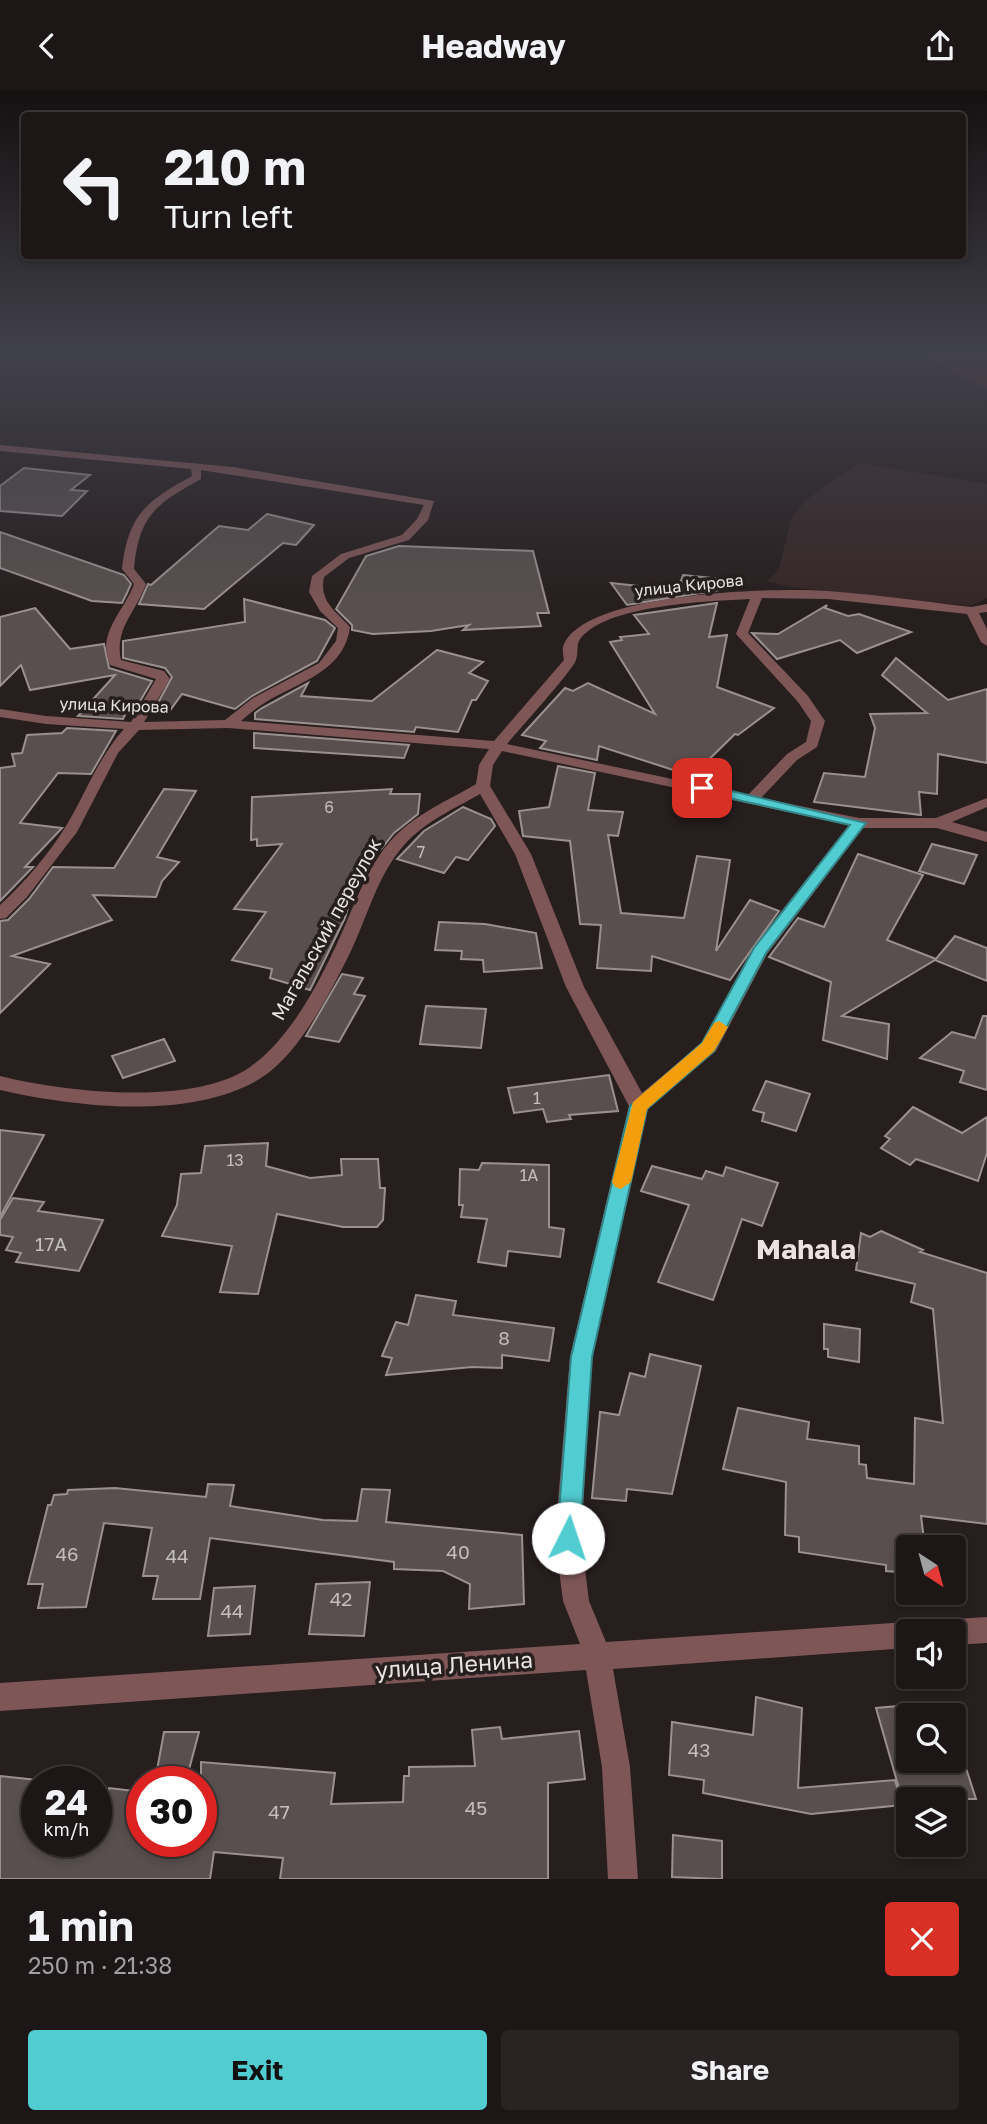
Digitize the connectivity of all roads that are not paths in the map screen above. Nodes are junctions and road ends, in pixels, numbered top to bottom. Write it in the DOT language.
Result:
graph roads {
  1 [pos="0,447"];
  2 [pos="196,466"];
  3 [pos="757,596"];
  4 [pos="987,608"];
  5 [pos="972,611"];
  6 [pos="987,642"];
  7 [pos="0,713"];
  8 [pos="228,724"];
  9 [pos="135,726"];
  10 [pos="498,747"];
  11 [pos="483,786"];
  12 [pos="753,798"];
  13 [pos="987,801"];
  14 [pos="859,823"];
  15 [pos="938,823"];
  16 [pos="987,837"];
  17 [pos="0,914"];
  18 [pos="0,1083"];
  19 [pos="639,1106"];
  20 [pos="987,1630"];
  21 [pos="966,1631"];
  22 [pos="896,1636"];
  23 [pos="597,1654"];
  24 [pos="0,1697"];
  25 [pos="623,1879"];
  1 -- 2 [label="street"];
  2 -- 8 [label="street"];
  2 -- 9 [label="street"];
  3 -- 5 [label="street, улица Кирова"];
  3 -- 10 [label="street, улица Кирова"];
  3 -- 12 [label="street"];
  4 -- 5 [label="street, улица Кирова"];
  5 -- 6 [label="street"];
  7 -- 9 [label="street, улица Кирова"];
  8 -- 9 [label="street, улица Кирова"];
  8 -- 10 [label="street, улица Кирова"];
  9 -- 17 [label="street"];
  10 -- 11 [label="street"];
  10 -- 12 [label="street"];
  11 -- 18 [label="street, Магальский переулок"];
  11 -- 19 [label="street"];
  12 -- 14 [label="street"];
  13 -- 15 [label="street"];
  14 -- 15 [label="street"];
  14 -- 19 [label="street"];
  15 -- 16 [label="street"];
  19 -- 23 [label="street"];
  20 -- 21 [label="street"];
  22 -- 23 [label="street, улица Ленина"];
  23 -- 24 [label="street, улица Ленина"];
  23 -- 25 [label="street"];
}
